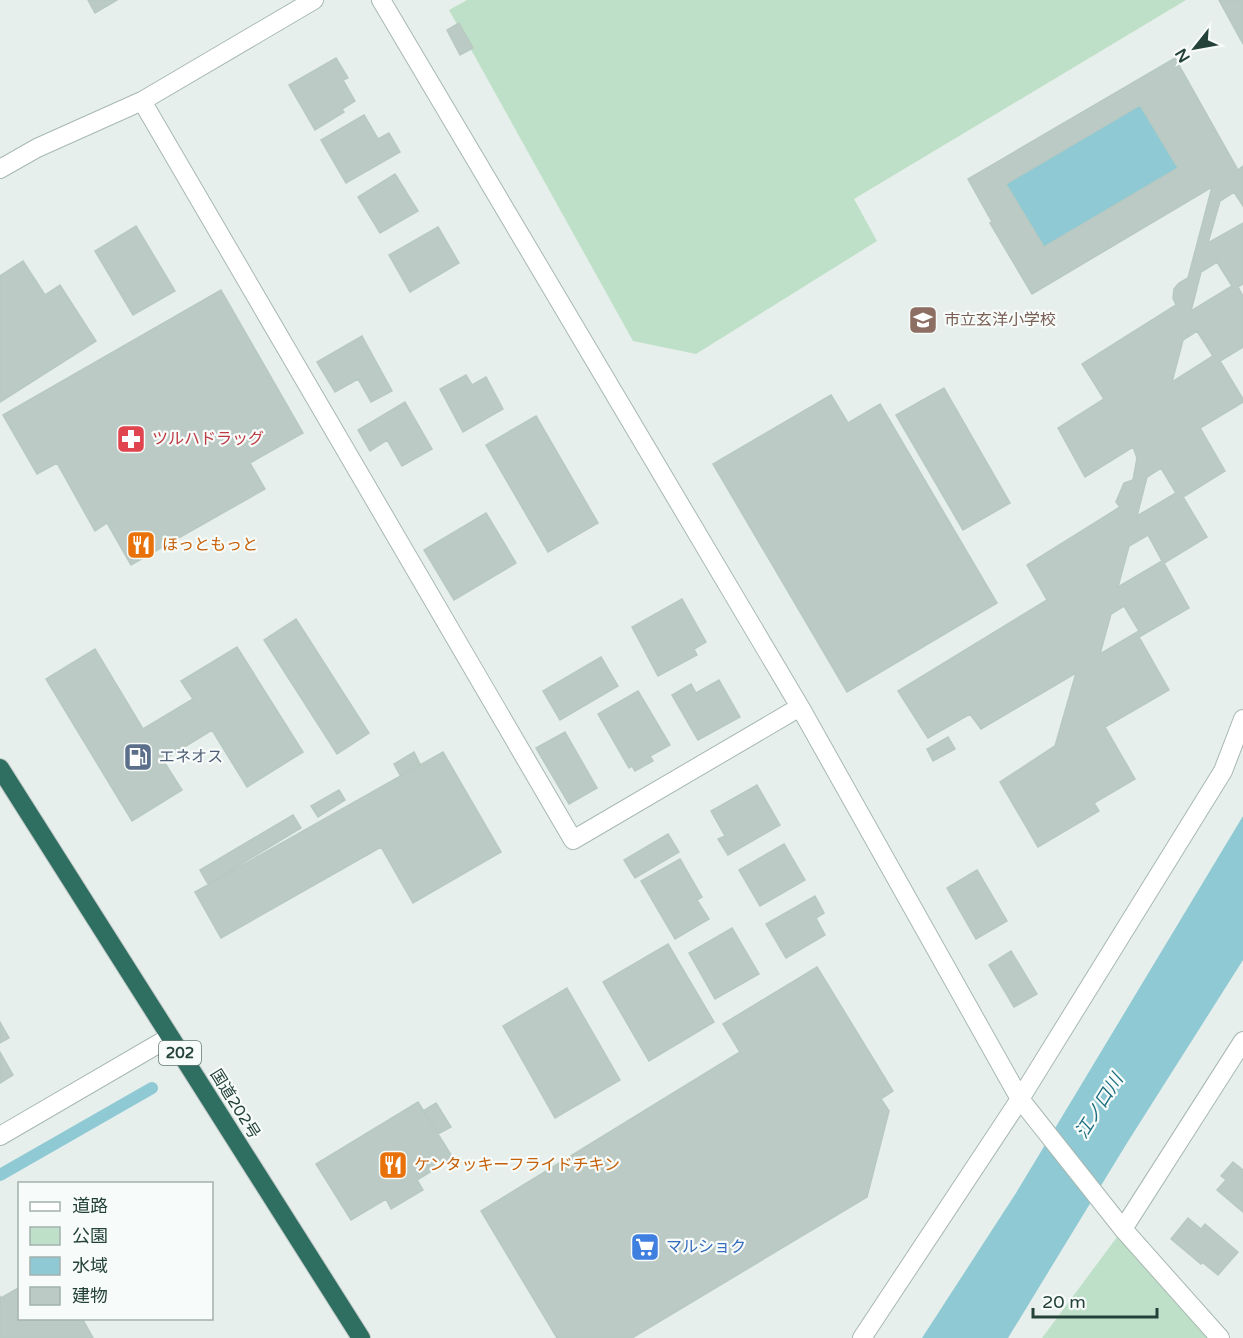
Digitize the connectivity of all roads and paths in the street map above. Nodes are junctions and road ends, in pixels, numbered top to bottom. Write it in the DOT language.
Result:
graph roads {
  1 [pos="314,0"];
  2 [pos="381,0"];
  3 [pos="142,100"];
  4 [pos="0,169"];
  5 [pos="800,707"];
  6 [pos="1243,719"];
  7 [pos="0,768"];
  8 [pos="170,1037"];
  9 [pos="1243,1041"];
  10 [pos="1020,1099"];
  11 [pos="0,1136"];
  12 [pos="1123,1229"];
  13 [pos="361,1338"];
  14 [pos="862,1338"];
  15 [pos="1220,1338"];
  1 -- 3 [label="street"];
  2 -- 5 [label="street"];
  3 -- 4 [label="street"];
  3 -- 5 [label="street"];
  5 -- 10 [label="street"];
  6 -- 10 [label="street"];
  7 -- 8 [label="highway, 国道202号 / 202"];
  8 -- 11 [label="street"];
  8 -- 13 [label="highway, 国道202号 / 202"];
  9 -- 12 [label="street"];
  10 -- 12 [label="street"];
  10 -- 14 [label="street"];
  12 -- 15 [label="street"];
}
